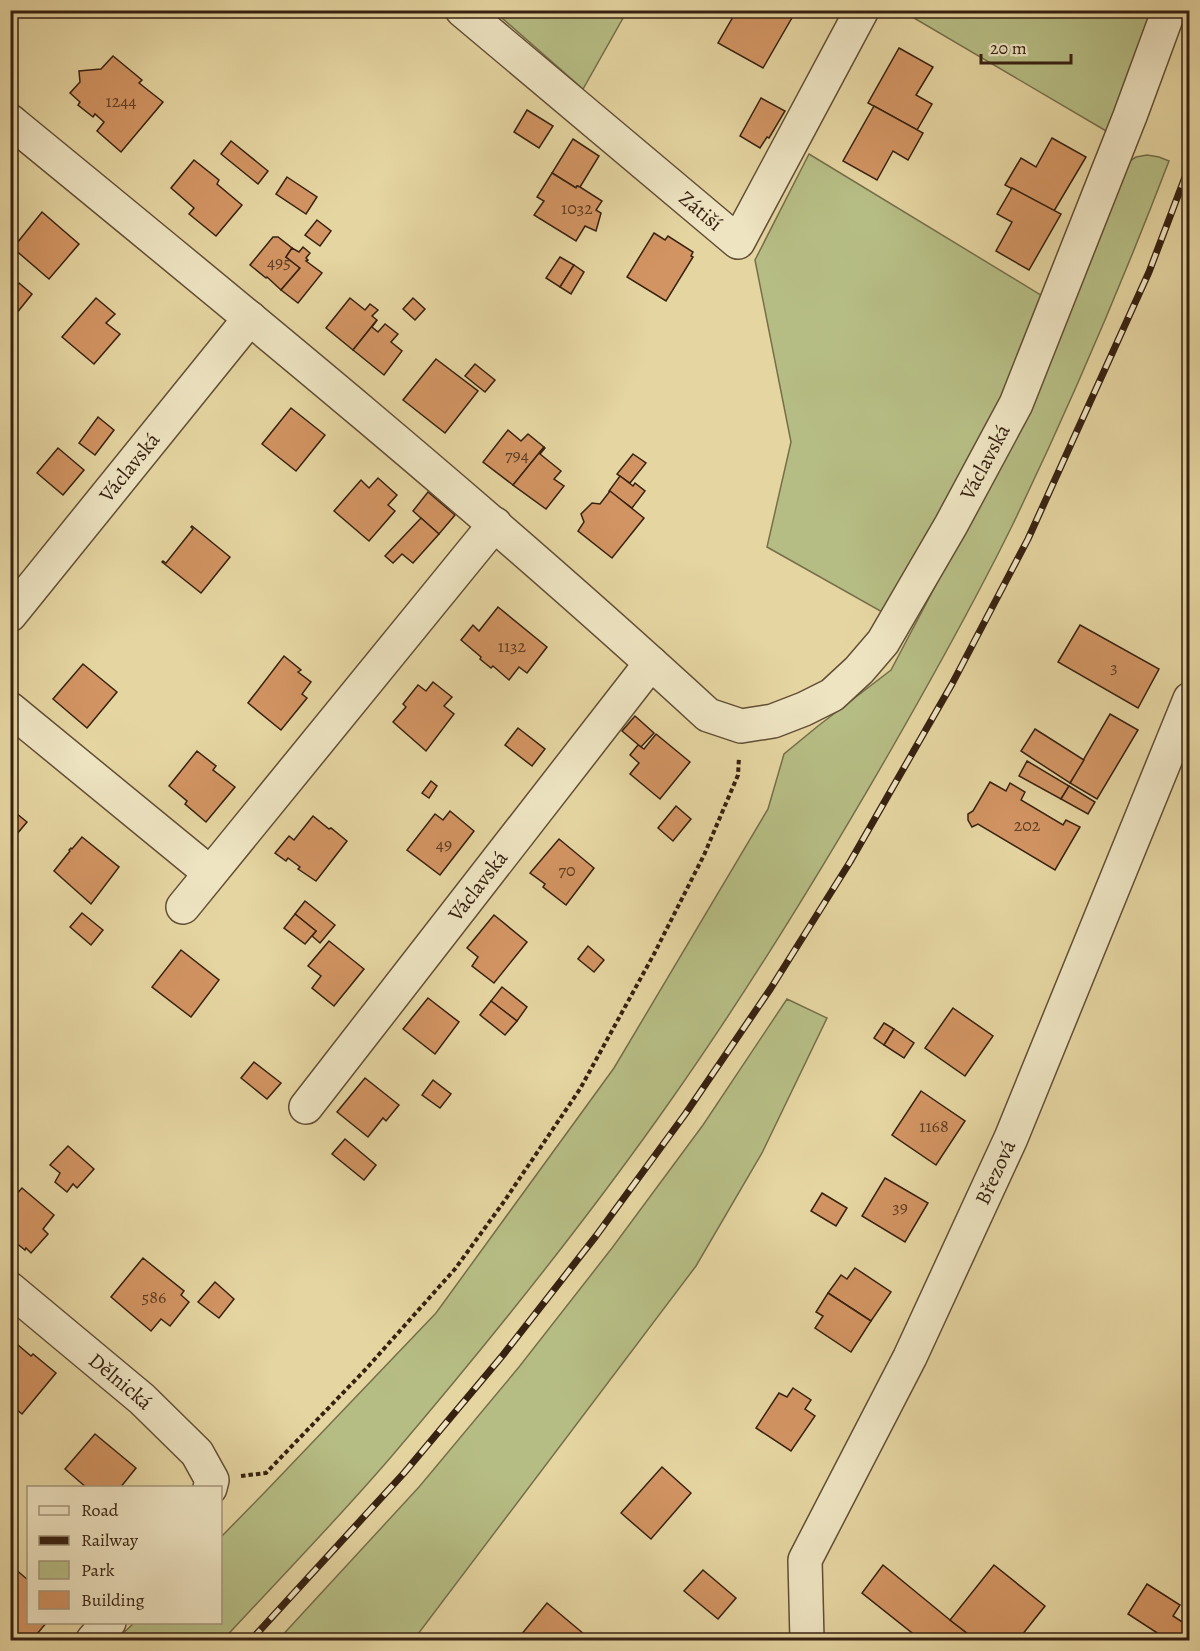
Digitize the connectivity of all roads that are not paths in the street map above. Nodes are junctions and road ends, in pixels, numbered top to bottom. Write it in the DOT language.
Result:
graph roads {
  1 [pos="462,10"];
  2 [pos="862,10"];
  3 [pos="1169,10"];
  4 [pos="10,121"];
  5 [pos="250,318"];
  6 [pos="495,524"];
  7 [pos="10,615"];
  8 [pos="651,663"];
  9 [pos="1190,699"];
  10 [pos="10,709"];
  11 [pos="210,873"];
  12 [pos="183,907"];
  13 [pos="306,1107"];
  14 [pos="10,1289"];
  15 [pos="211,1484"];
  16 [pos="108,1624"];
  17 [pos="93,1641"];
  18 [pos="807,1641"];
  1 -- 2 [label="street, Zátiší"];
  3 -- 8 [label="street, Václavská"];
  4 -- 5 [label="street, Václavská"];
  5 -- 6 [label="street, Václavská"];
  5 -- 7 [label="street, Václavská"];
  6 -- 8 [label="street, Václavská"];
  6 -- 11 [label="street"];
  8 -- 13 [label="street, Václavská"];
  9 -- 18 [label="street, Březová"];
  10 -- 11 [label="street"];
  11 -- 12 [label="street"];
  14 -- 15 [label="street, Dělnická"];
  16 -- 17 [label="street"];
}
